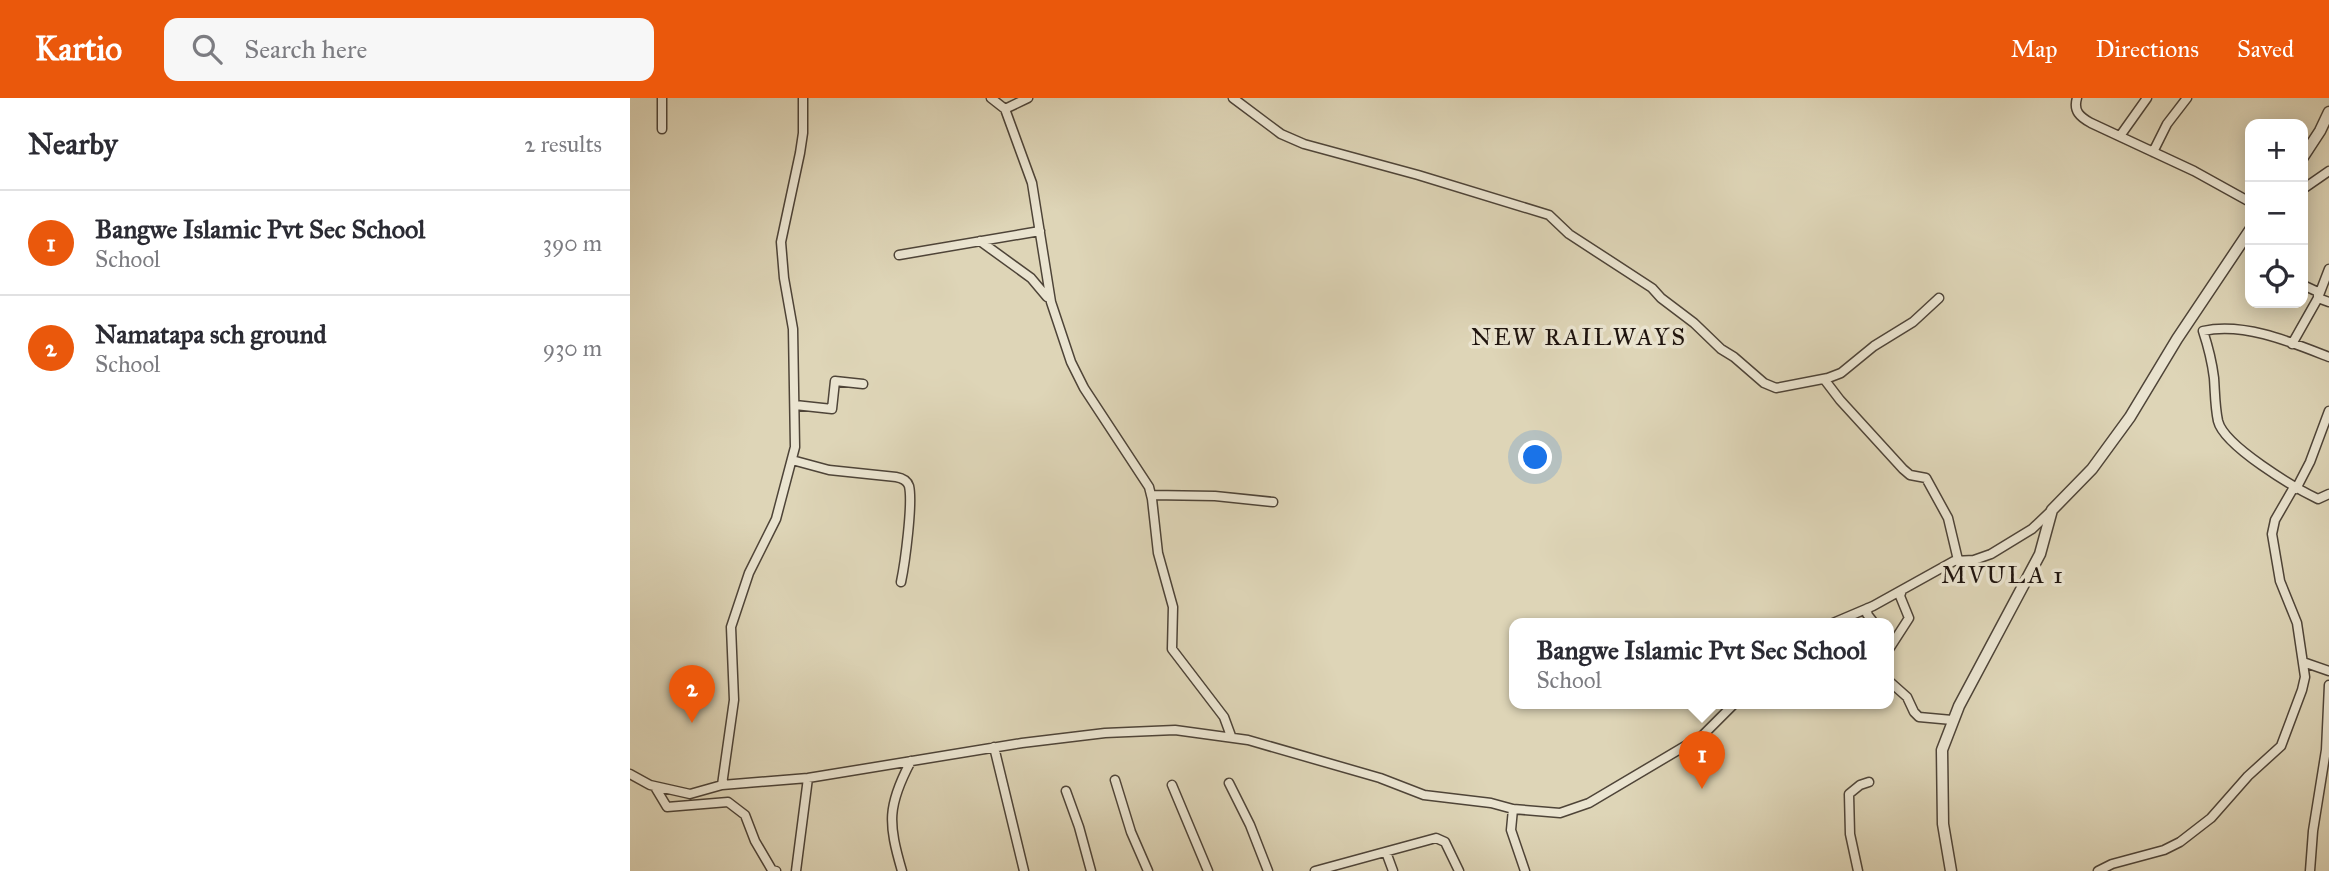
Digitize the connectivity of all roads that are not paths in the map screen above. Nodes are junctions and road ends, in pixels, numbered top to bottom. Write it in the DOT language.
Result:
graph roads {
  1 [pos="662,98"];
  2 [pos="803,98"];
  3 [pos="991,98"];
  4 [pos="1028,98"];
  5 [pos="1233,98"];
  6 [pos="2077,98"];
  7 [pos="2147,98"];
  8 [pos="2188,98"];
  9 [pos="1004,109"];
  10 [pos="2329,112"];
  11 [pos="662,129"];
  12 [pos="2120,136"];
  13 [pos="2308,149"];
  14 [pos="2154,152"];
  15 [pos="2329,171"];
  16 [pos="2308,186"];
  17 [pos="2245,199"];
  18 [pos="1040,231"];
  19 [pos="2245,240"];
  20 [pos="980,241"];
  21 [pos="899,256"];
  22 [pos="2329,269"];
  23 [pos="2308,289"];
  24 [pos="2318,296"];
  25 [pos="1939,298"];
  26 [pos="1051,302"];
  27 [pos="2329,302"];
  28 [pos="2189,323"];
  29 [pos="2203,331"];
  30 [pos="2292,344"];
  31 [pos="2329,357"];
  32 [pos="1824,379"];
  33 [pos="863,384"];
  34 [pos="796,405"];
  35 [pos="2329,411"];
  36 [pos="792,460"];
  37 [pos="2295,488"];
  38 [pos="2329,494"];
  39 [pos="1151,495"];
  40 [pos="1273,502"];
  41 [pos="2052,510"];
  42 [pos="1958,560"];
  43 [pos="901,582"];
  44 [pos="1902,590"];
  45 [pos="1868,608"];
  46 [pos="1845,618"];
  47 [pos="1870,618"];
  48 [pos="1894,641"];
  49 [pos="2303,662"];
  50 [pos="2329,671"];
  51 [pos="1894,685"];
  52 [pos="2329,685"];
  53 [pos="1729,709"];
  54 [pos="1952,720"];
  55 [pos="1231,736"];
  56 [pos="994,747"];
  57 [pos="911,761"];
  58 [pos="630,774"];
  59 [pos="808,778"];
  60 [pos="1115,780"];
  61 [pos="1869,782"];
  62 [pos="1228,783"];
  63 [pos="722,785"];
  64 [pos="1172,785"];
  65 [pos="655,787"];
  66 [pos="1066,792"];
  67 [pos="1513,809"];
  68 [pos="1386,852"];
  69 [pos="1332,869"];
  70 [pos="776,871"];
  71 [pos="796,871"];
  72 [pos="902,871"];
  73 [pos="1024,871"];
  74 [pos="1091,871"];
  75 [pos="1148,871"];
  76 [pos="1208,871"];
  77 [pos="1268,871"];
  78 [pos="1315,871"];
  79 [pos="1393,871"];
  80 [pos="1459,871"];
  81 [pos="1525,871"];
  82 [pos="1858,871"];
  83 [pos="1951,871"];
  84 [pos="2098,871"];
  85 [pos="2310,871"];
  1 -- 11 [label="street"];
  2 -- 34 [label="street"];
  3 -- 9 [label="street"];
  4 -- 9 [label="street"];
  5 -- 32 [label="street"];
  6 -- 12 [label="street"];
  7 -- 12 [label="street"];
  8 -- 14 [label="street"];
  9 -- 18 [label="street"];
  10 -- 13 [label="street"];
  12 -- 14 [label="street"];
  14 -- 17 [label="street"];
  15 -- 16 [label="street"];
  18 -- 20 [label="street"];
  18 -- 26 [label="street"];
  19 -- 28 [label="street"];
  20 -- 21 [label="street"];
  20 -- 26 [label="street"];
  22 -- 24 [label="street"];
  23 -- 24 [label="street"];
  24 -- 27 [label="street"];
  24 -- 30 [label="street"];
  25 -- 32 [label="street"];
  26 -- 39 [label="street"];
  28 -- 29 [label="street"];
  28 -- 41 [label="street"];
  29 -- 30 [label="street"];
  29 -- 37 [label="street"];
  30 -- 31 [label="street"];
  32 -- 42 [label="street"];
  33 -- 34 [label="street"];
  34 -- 36 [label="street"];
  35 -- 37 [label="street"];
  36 -- 43 [label="street"];
  36 -- 63 [label="street"];
  37 -- 38 [label="street"];
  37 -- 49 [label="street"];
  39 -- 40 [label="street"];
  39 -- 55 [label="street"];
  41 -- 42 [label="street"];
  41 -- 54 [label="street"];
  42 -- 44 [label="street"];
  44 -- 45 [label="street"];
  44 -- 48 [label="street"];
  45 -- 46 [label="street"];
  45 -- 47 [label="street"];
  49 -- 50 [label="street"];
  49 -- 84 [label="street"];
  51 -- 54 [label="street"];
  52 -- 85 [label="street"];
  53 -- 67 [label="street"];
  54 -- 83 [label="street"];
  55 -- 56 [label="street"];
  55 -- 67 [label="street"];
  56 -- 57 [label="street"];
  56 -- 73 [label="street"];
  57 -- 59 [label="street"];
  57 -- 72 [label="street"];
  58 -- 65 [label="street"];
  59 -- 63 [label="street"];
  59 -- 71 [label="street"];
  60 -- 75 [label="street"];
  61 -- 82 [label="street"];
  62 -- 77 [label="street"];
  63 -- 65 [label="street"];
  64 -- 76 [label="street"];
  65 -- 70 [label="street"];
  66 -- 74 [label="street"];
  67 -- 81 [label="street"];
  68 -- 69 [label="street"];
  68 -- 79 [label="street"];
  68 -- 80 [label="street"];
  69 -- 78 [label="street"];
}
